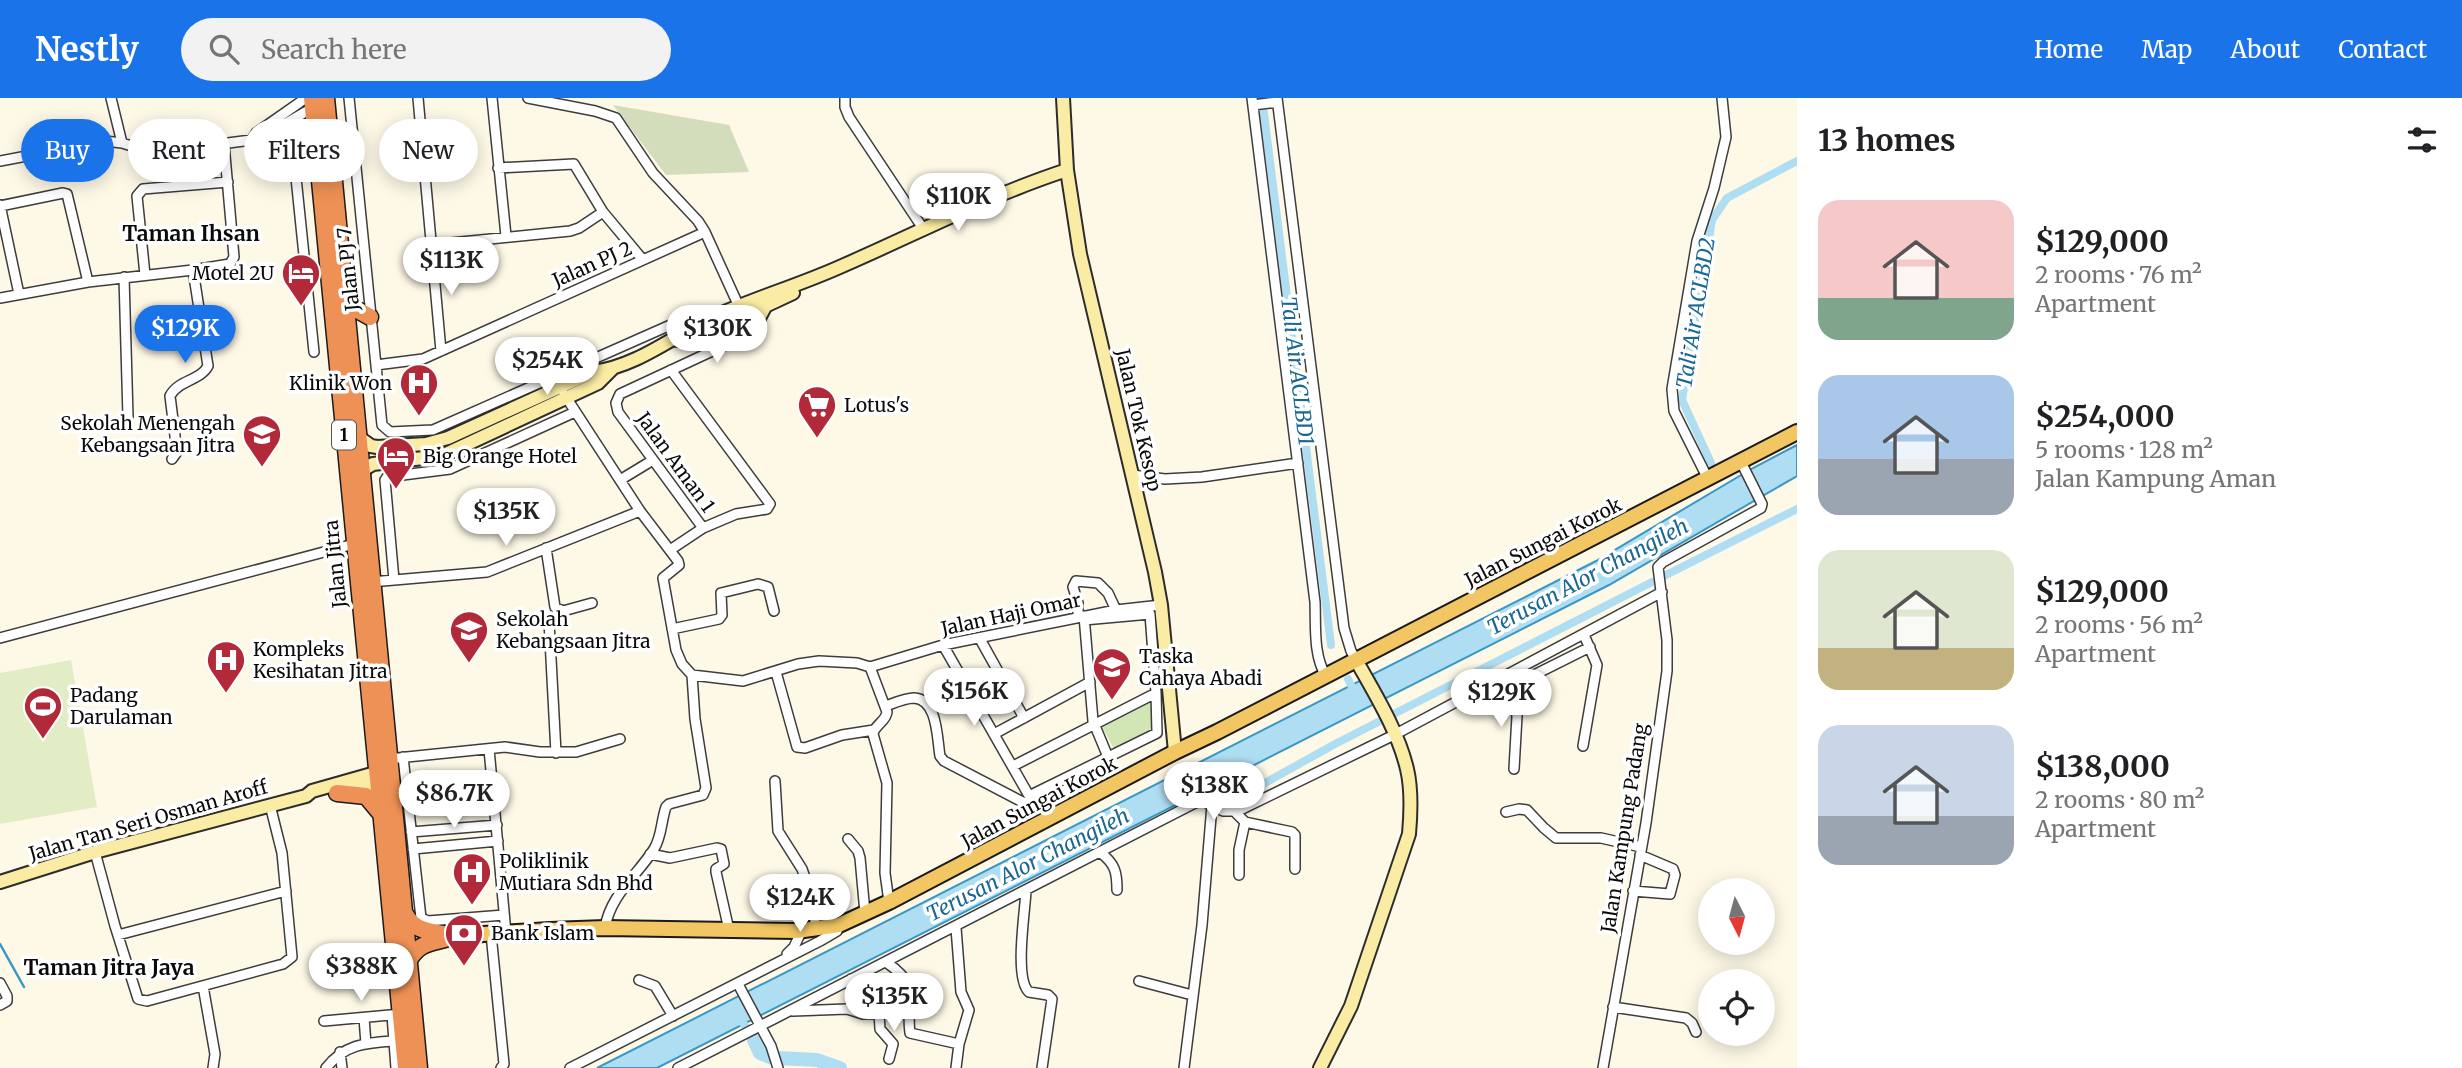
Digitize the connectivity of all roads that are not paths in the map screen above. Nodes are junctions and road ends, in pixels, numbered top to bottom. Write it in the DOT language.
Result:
graph roads {
  1 [pos="111,98"];
  2 [pos="349,98"];
  3 [pos="418,98"];
  4 [pos="492,98"];
  5 [pos="528,98"];
  6 [pos="1063,98"];
  7 [pos="1721,98"];
  8 [pos="319,100"];
  9 [pos="843,100"];
  10 [pos="1265,102"];
  11 [pos="288,119"];
  12 [pos="318,119"];
  13 [pos="122,143"];
  14 [pos="128,145"];
  15 [pos="0,161"];
  16 [pos="498,168"];
  17 [pos="1067,170"];
  18 [pos="228,182"];
  19 [pos="296,182"];
  20 [pos="319,182"];
  21 [pos="0,206"];
  22 [pos="603,212"];
  23 [pos="924,230"];
  24 [pos="705,232"];
  25 [pos="506,236"];
  26 [pos="431,245"];
  27 [pos="643,260"];
  28 [pos="838,268"];
  29 [pos="193,271"];
  30 [pos="145,275"];
  31 [pos="124,277"];
  32 [pos="88,282"];
  33 [pos="19,294"];
  34 [pos="0,298"];
  35 [pos="345,303"];
  36 [pos="765,307"];
  37 [pos="741,311"];
  38 [pos="693,315"];
  39 [pos="370,317"];
  40 [pos="716,328"];
  41 [pos="751,333"];
  42 [pos="674,341"];
  43 [pos="441,351"];
  44 [pos="314,352"];
  45 [pos="376,365"];
  46 [pos="671,370"];
  47 [pos="563,392"];
  48 [pos="575,412"];
  49 [pos="128,417"];
  50 [pos="1797,432"];
  51 [pos="358,436"];
  52 [pos="172,459"];
  53 [pos="653,460"];
  54 [pos="1298,463"];
  55 [pos="1743,467"];
  56 [pos="1132,475"];
  57 [pos="361,477"];
  58 [pos="1708,479"];
  59 [pos="620,481"];
  60 [pos="640,511"];
  61 [pos="703,528"];
  62 [pos="354,544"];
  63 [pos="546,548"];
  64 [pos="670,550"];
  65 [pos="394,580"];
  66 [pos="371,582"];
  67 [pos="1662,593"];
  68 [pos="592,603"];
  69 [pos="1161,605"];
  70 [pos="1116,610"];
  71 [pos="774,611"];
  72 [pos="1082,618"];
  73 [pos="549,621"];
  74 [pos="671,629"];
  75 [pos="1584,635"];
  76 [pos="0,638"];
  77 [pos="980,639"];
  78 [pos="943,645"];
  79 [pos="1590,647"];
  80 [pos="1358,664"];
  81 [pos="870,667"];
  82 [pos="776,672"];
  83 [pos="692,676"];
  84 [pos="1326,676"];
  85 [pos="1090,682"];
  86 [pos="1511,686"];
  87 [pos="1156,693"];
  88 [pos="1492,696"];
  89 [pos="886,706"];
  90 [pos="1024,718"];
  91 [pos="1094,726"];
  92 [pos="874,730"];
  93 [pos="1392,731"];
  94 [pos="995,734"];
  95 [pos="620,739"];
  96 [pos="1583,746"];
  97 [pos="489,749"];
  98 [pos="1175,752"];
  99 [pos="556,753"];
  100 [pos="1108,757"];
  101 [pos="1013,766"];
  102 [pos="387,769"];
  103 [pos="1514,769"];
  104 [pos="775,781"];
  105 [pos="337,793"];
  106 [pos="306,796"];
  107 [pos="1029,796"];
  108 [pos="1212,805"];
  109 [pos="270,806"];
  110 [pos="1235,812"];
  111 [pos="1506,812"];
  112 [pos="381,814"];
  113 [pos="1040,815"];
  114 [pos="1245,822"];
  115 [pos="497,825"];
  116 [pos="411,832"];
  117 [pos="848,839"];
  118 [pos="498,841"];
  119 [pos="412,849"];
  120 [pos="1641,851"];
  121 [pos="95,852"];
  122 [pos="1101,853"];
  123 [pos="650,854"];
  124 [pos="1295,869"];
  125 [pos="1239,875"];
  126 [pos="0,882"];
  127 [pos="1117,890"];
  128 [pos="286,891"];
  129 [pos="1026,891"];
  130 [pos="1633,891"];
  131 [pos="889,902"];
  132 [pos="865,913"];
  133 [pos="405,914"];
  134 [pos="504,915"];
  135 [pos="839,925"];
  136 [pos="605,928"];
  137 [pos="956,928"];
  138 [pos="809,929"];
  139 [pos="729,930"];
  140 [pos="506,933"];
  141 [pos="487,934"];
  142 [pos="118,935"];
  143 [pos="444,937"];
  144 [pos="401,941"];
  145 [pos="409,960"];
  146 [pos="781,960"];
  147 [pos="887,962"];
  148 [pos="851,979"];
  149 [pos="639,980"];
  150 [pos="1139,981"];
  151 [pos="0,983"];
  152 [pos="203,986"];
  153 [pos="739,987"];
  154 [pos="1192,995"];
  155 [pos="0,1005"];
  156 [pos="1613,1007"];
  157 [pos="788,1011"];
  158 [pos="879,1013"];
  159 [pos="396,1015"];
  160 [pos="673,1016"];
  161 [pos="364,1018"];
  162 [pos="324,1021"];
  163 [pos="757,1025"];
  164 [pos="1696,1032"];
  165 [pos="398,1040"];
  166 [pos="366,1044"];
  167 [pos="960,1044"];
  168 [pos="340,1052"];
  169 [pos="889,1059"];
  170 [pos="213,1068"];
  171 [pos="326,1068"];
  172 [pos="342,1068"];
  173 [pos="396,1068"];
  174 [pos="406,1068"];
  175 [pos="419,1068"];
  176 [pos="501,1068"];
  177 [pos="570,1068"];
  178 [pos="678,1068"];
  179 [pos="778,1068"];
  180 [pos="956,1068"];
  181 [pos="1042,1068"];
  182 [pos="1184,1068"];
  183 [pos="1320,1068"];
  184 [pos="1603,1068"];
  1 -- 13 [label="street"];
  2 -- 39 [label="street, Jalan PJ 7"];
  3 -- 26 [label="street"];
  4 -- 16 [label="street"];
  5 -- 24 [label="street"];
  6 -- 17 [label="street, Jalan Tok Kesop"];
  7 -- 58 [label="street"];
  8 -- 11 [label="street"];
  8 -- 12 [label="highway, Jalan Jitra / 1"];
  8 -- 35 [label="highway, Jalan Jitra / 1"];
  9 -- 23 [label="street"];
  10 -- 54 [label="street"];
  10 -- 80 [label="street"];
  13 -- 14 [label="street"];
  13 -- 15 [label="street"];
  16 -- 22 [label="street"];
  16 -- 25 [label="street"];
  17 -- 23 [label="street"];
  17 -- 56 [label="street, Jalan Tok Kesop"];
  18 -- 29 [label="street"];
  18 -- 30 [label="street"];
  19 -- 44 [label="street"];
  20 -- 62 [label="highway, Jalan Jitra / 1"];
  21 -- 32 [label="street"];
  21 -- 33 [label="street"];
  22 -- 25 [label="street"];
  22 -- 27 [label="street"];
  23 -- 28 [label="street"];
  24 -- 27 [label="street, Jalan PJ 2"];
  24 -- 37 [label="street"];
  25 -- 26 [label="street"];
  26 -- 43 [label="street"];
  27 -- 43 [label="street, Jalan PJ 2"];
  28 -- 36 [label="street"];
  28 -- 37 [label="street"];
  29 -- 30 [label="street"];
  29 -- 52 [label="street"];
  30 -- 31 [label="street"];
  31 -- 32 [label="street"];
  31 -- 49 [label="street"];
  32 -- 33 [label="street"];
  33 -- 34 [label="street"];
  35 -- 39 [label="highway"];
  35 -- 51 [label="highway, Jalan Jitra / 1"];
  36 -- 37 [label="street"];
  36 -- 41 [label="street"];
  37 -- 40 [label="street"];
  37 -- 41 [label="street"];
  37 -- 42 [label="street"];
  38 -- 45 [label="street, Jalan PJ 7"];
  39 -- 45 [label="street, Jalan PJ 7"];
  40 -- 41 [label="street"];
  40 -- 42 [label="street"];
  41 -- 46 [label="street"];
  42 -- 47 [label="street"];
  43 -- 45 [label="street, Jalan PJ 2"];
  46 -- 53 [label="street, Jalan Aman 1"];
  46 -- 61 [label="street"];
  47 -- 48 [label="street"];
  47 -- 51 [label="street"];
  47 -- 57 [label="street"];
  48 -- 59 [label="street"];
  48 -- 65 [label="street"];
  50 -- 55 [label="main road, Jalan Sungai Korok"];
  51 -- 57 [label="highway, Jalan Jitra / 1"];
  53 -- 59 [label="street"];
  53 -- 61 [label="street, Jalan Aman 1"];
  54 -- 56 [label="street"];
  54 -- 84 [label="street"];
  55 -- 58 [label="main road, Jalan Sungai Korok"];
  55 -- 67 [label="street, Jalan Kampung Padang"];
  56 -- 69 [label="street, Jalan Tok Kesop"];
  57 -- 66 [label="highway, Jalan Jitra / 1"];
  58 -- 80 [label="main road, Jalan Sungai Korok"];
  59 -- 60 [label="street"];
  60 -- 63 [label="street"];
  60 -- 64 [label="street"];
  61 -- 64 [label="street, Jalan Aman 1"];
  62 -- 76 [label="street"];
  62 -- 102 [label="highway, Jalan Jitra / 1"];
  63 -- 65 [label="street"];
  63 -- 68 [label="street"];
  64 -- 74 [label="street"];
  65 -- 66 [label="street"];
  66 -- 102 [label="highway, Jalan Jitra / 1"];
  67 -- 75 [label="street"];
  67 -- 120 [label="street, Jalan Kampung Padang"];
  69 -- 70 [label="street, Jalan Haji Omar"];
  69 -- 98 [label="street, Jalan Tok Kesop"];
  70 -- 72 [label="street, Jalan Haji Omar"];
  70 -- 72 [label="street"];
  71 -- 74 [label="street"];
  72 -- 77 [label="street, Jalan Haji Omar"];
  72 -- 85 [label="street"];
  72 -- 87 [label="street"];
  73 -- 99 [label="street"];
  74 -- 83 [label="street"];
  75 -- 79 [label="street"];
  75 -- 93 [label="street"];
  77 -- 78 [label="street, Jalan Haji Omar"];
  77 -- 90 [label="street"];
  78 -- 81 [label="street, Jalan Haji Omar"];
  78 -- 94 [label="street"];
  79 -- 86 [label="street"];
  79 -- 96 [label="street"];
  80 -- 84 [label="main road, Jalan Sungai Korok"];
  80 -- 93 [label="street"];
  81 -- 82 [label="street"];
  81 -- 89 [label="street"];
  82 -- 83 [label="street"];
  82 -- 92 [label="street"];
  83 -- 123 [label="street"];
  84 -- 98 [label="main road, Jalan Sungai Korok"];
  85 -- 90 [label="street"];
  85 -- 91 [label="street"];
  86 -- 88 [label="street"];
  86 -- 103 [label="street"];
  87 -- 91 [label="street"];
  87 -- 100 [label="street"];
  89 -- 92 [label="street"];
  89 -- 113 [label="street"];
  90 -- 94 [label="street"];
  91 -- 100 [label="street"];
  91 -- 101 [label="street"];
  92 -- 131 [label="street"];
  93 -- 110 [label="street"];
  93 -- 183 [label="street"];
  94 -- 101 [label="street"];
  95 -- 99 [label="street"];
  97 -- 99 [label="street"];
  97 -- 102 [label="street"];
  97 -- 115 [label="street"];
  98 -- 113 [label="main road, Jalan Sungai Korok"];
  100 -- 107 [label="street"];
  101 -- 107 [label="street"];
  102 -- 105 [label="street, Jalan Tan Seri Osman Aroff"];
  102 -- 106 [label="street, Jalan Tan Seri Osman Aroff"];
  102 -- 112 [label="highway, Jalan Jitra / 1"];
  102 -- 116 [label="street"];
  102 -- 133 [label="highway, Jalan Jitra / 1"];
  104 -- 138 [label="street"];
  105 -- 106 [label="street, Jalan Tan Seri Osman Aroff"];
  105 -- 112 [label="highway"];
  106 -- 109 [label="street, Jalan Tan Seri Osman Aroff"];
  107 -- 113 [label="street"];
  108 -- 110 [label="street"];
  108 -- 122 [label="street"];
  108 -- 154 [label="street"];
  109 -- 121 [label="street, Jalan Tan Seri Osman Aroff"];
  109 -- 128 [label="street"];
  110 -- 114 [label="street"];
  111 -- 120 [label="street"];
  112 -- 144 [label="highway, Jalan Jitra / 1"];
  113 -- 131 [label="main road, Jalan Sungai Korok"];
  114 -- 124 [label="street"];
  114 -- 125 [label="street"];
  115 -- 116 [label="street"];
  115 -- 118 [label="street"];
  116 -- 119 [label="street"];
  117 -- 132 [label="street"];
  118 -- 119 [label="street"];
  118 -- 134 [label="street"];
  119 -- 134 [label="street"];
  120 -- 130 [label="street, Jalan Kampung Padang"];
  120 -- 130 [label="street"];
  121 -- 126 [label="street, Jalan Tan Seri Osman Aroff"];
  121 -- 142 [label="street"];
  122 -- 127 [label="street"];
  122 -- 129 [label="street"];
  123 -- 136 [label="street"];
  123 -- 139 [label="street"];
  128 -- 142 [label="street"];
  128 -- 152 [label="street"];
  129 -- 137 [label="street"];
  129 -- 181 [label="street"];
  130 -- 156 [label="street, Jalan Kampung Padang"];
  131 -- 132 [label="main road, Jalan Sungai Korok"];
  132 -- 135 [label="main road, Jalan Sungai Korok"];
  133 -- 143 [label="highway"];
  133 -- 144 [label="highway, Jalan Jitra / 1"];
  134 -- 140 [label="street"];
  135 -- 138 [label="main road, Jalan Sungai Korok"];
  135 -- 146 [label="street"];
  136 -- 139 [label="main road, Jalan Sungai Korok"];
  136 -- 140 [label="main road, Jalan Sungai Korok"];
  137 -- 147 [label="street"];
  137 -- 167 [label="street"];
  138 -- 139 [label="main road, Jalan Sungai Korok"];
  138 -- 146 [label="street"];
  140 -- 141 [label="main road, Jalan Sungai Korok"];
  141 -- 143 [label="main road, Jalan Sungai Korok"];
  141 -- 176 [label="street"];
  142 -- 152 [label="street"];
  143 -- 144 [label="main road, Jalan Sungai Korok"];
  143 -- 145 [label="highway"];
  144 -- 145 [label="highway, Jalan Jitra / 1"];
  144 -- 159 [label="highway, Jalan Jitra / 1"];
  145 -- 175 [label="highway, Jalan Jitra / 1"];
  146 -- 153 [label="street"];
  147 -- 148 [label="street"];
  147 -- 167 [label="street"];
  148 -- 157 [label="street"];
  148 -- 158 [label="street"];
  149 -- 160 [label="street"];
  150 -- 154 [label="street"];
  151 -- 155 [label="street"];
  152 -- 170 [label="street"];
  153 -- 160 [label="street"];
  153 -- 163 [label="street"];
  154 -- 182 [label="street"];
  156 -- 164 [label="street"];
  156 -- 184 [label="street, Jalan Kampung Padang"];
  157 -- 158 [label="street"];
  157 -- 163 [label="street"];
  158 -- 169 [label="street"];
  159 -- 161 [label="street"];
  159 -- 165 [label="highway, Jalan Jitra / 1"];
  160 -- 177 [label="street"];
  161 -- 162 [label="street"];
  161 -- 166 [label="street"];
  163 -- 178 [label="street"];
  163 -- 179 [label="street"];
  165 -- 166 [label="street"];
  165 -- 173 [label="street"];
  165 -- 174 [label="highway, Jalan Jitra / 1"];
  166 -- 168 [label="street"];
  167 -- 180 [label="street"];
  168 -- 171 [label="street"];
  168 -- 172 [label="street"];
}
